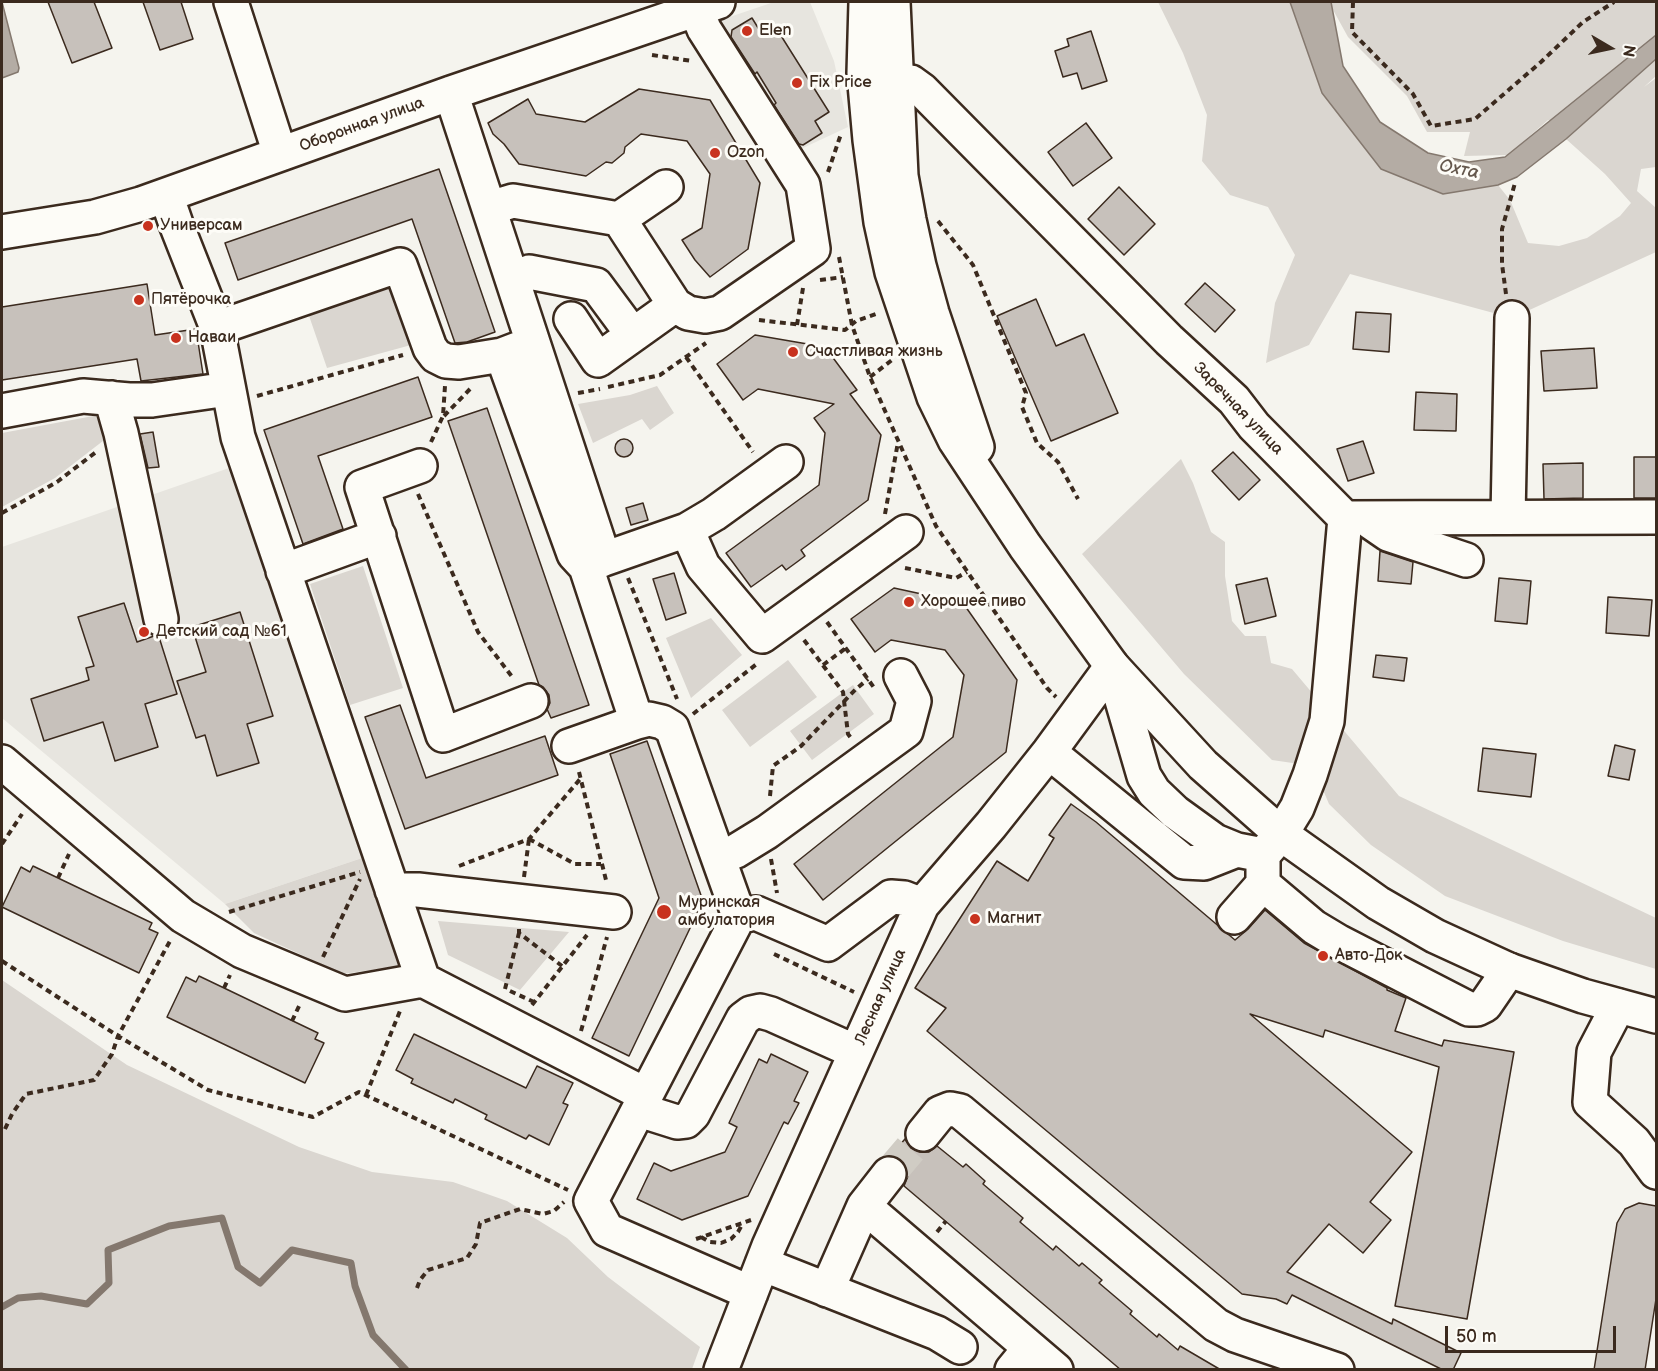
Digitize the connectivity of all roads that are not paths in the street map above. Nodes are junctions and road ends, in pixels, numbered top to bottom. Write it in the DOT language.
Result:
graph roads {
  1 [pos="231,2"];
  2 [pos="707,5"];
  3 [pos="877,6"];
  4 [pos="646,26"];
  5 [pos="895,82"];
  6 [pos="451,93"];
  7 [pos="280,154"];
  8 [pos="666,187"];
  9 [pos="166,195"];
  10 [pos="490,208"];
  11 [pos="619,219"];
  12 [pos="2,232"];
  13 [pos="513,279"];
  14 [pos="675,305"];
  15 [pos="1512,318"];
  16 [pos="571,319"];
  17 [pos="217,328"];
  18 [pos="633,335"];
  19 [pos="535,343"];
  20 [pos="502,355"];
  21 [pos="229,396"];
  22 [pos="111,398"];
  23 [pos="2,411"];
  24 [pos="777,468"];
  25 [pos="413,469"];
  26 [pos="988,489"];
  27 [pos="1508,517"];
  28 [pos="1656,517"];
  29 [pos="1355,518"];
  30 [pos="687,530"];
  31 [pos="906,532"];
  32 [pos="379,536"];
  33 [pos="1466,560"];
  34 [pos="595,563"];
  35 [pos="283,571"];
  36 [pos="161,619"];
  37 [pos="1112,666"];
  38 [pos="891,686"];
  39 [pos="531,701"];
  40 [pos="637,722"];
  41 [pos="569,746"];
  42 [pos="1049,752"];
  43 [pos="2,762"];
  44 [pos="1261,856"];
  45 [pos="719,858"];
  46 [pos="392,890"];
  47 [pos="922,905"];
  48 [pos="610,912"];
  49 [pos="739,916"];
  50 [pos="1234,917"];
  51 [pos="1509,970"];
  52 [pos="412,982"];
  53 [pos="1618,1006"];
  54 [pos="1656,1013"];
  55 [pos="856,1052"];
  56 [pos="642,1102"];
  57 [pos="923,1134"];
  58 [pos="1656,1172"];
  59 [pos="889,1174"];
  60 [pos="864,1206"];
  61 [pos="757,1279"];
  62 [pos="827,1290"];
  63 [pos="960,1347"];
  64 [pos="1021,1358"];
  65 [pos="721,1370"];
  66 [pos="1056,1370"];
  67 [pos="1337,1370"];
  1 -- 7 [label="street"];
  2 -- 4 [label="street, Оборонная улица"];
  2 -- 14 [label="street"];
  3 -- 5 [label="street"];
  3 -- 26 [label="street"];
  4 -- 6 [label="street, Оборонная улица"];
  5 -- 26 [label="street"];
  5 -- 29 [label="street, Заречная улица"];
  6 -- 7 [label="street, Оборонная улица"];
  6 -- 10 [label="street"];
  7 -- 9 [label="street, Оборонная улица"];
  8 -- 11 [label="street"];
  9 -- 12 [label="street, Оборонная улица"];
  9 -- 17 [label="street"];
  10 -- 11 [label="street"];
  10 -- 13 [label="street"];
  11 -- 14 [label="street"];
  13 -- 18 [label="street"];
  13 -- 19 [label="street"];
  14 -- 18 [label="street"];
  15 -- 27 [label="street"];
  16 -- 18 [label="street"];
  17 -- 20 [label="street"];
  17 -- 21 [label="street"];
  19 -- 20 [label="street"];
  19 -- 34 [label="street"];
  20 -- 34 [label="street"];
  21 -- 22 [label="street"];
  21 -- 35 [label="street"];
  22 -- 23 [label="street"];
  22 -- 36 [label="street"];
  24 -- 30 [label="street"];
  25 -- 32 [label="street"];
  26 -- 37 [label="street"];
  27 -- 28 [label="street"];
  27 -- 29 [label="street"];
  29 -- 33 [label="street, Заречная улица"];
  29 -- 44 [label="street"];
  30 -- 31 [label="street"];
  30 -- 34 [label="street"];
  32 -- 35 [label="street"];
  32 -- 39 [label="street"];
  34 -- 40 [label="street"];
  35 -- 46 [label="street"];
  37 -- 42 [label="street, Лесная улица"];
  37 -- 44 [label="street"];
  37 -- 44 [label="street"];
  38 -- 45 [label="street"];
  40 -- 41 [label="street"];
  40 -- 45 [label="street"];
  42 -- 44 [label="street"];
  42 -- 47 [label="street, Лесная улица"];
  43 -- 52 [label="street"];
  44 -- 50 [label="street"];
  44 -- 51 [label="street"];
  44 -- 51 [label="street"];
  45 -- 49 [label="street"];
  46 -- 48 [label="street"];
  46 -- 52 [label="street"];
  47 -- 49 [label="street"];
  47 -- 55 [label="street, Лесная улица"];
  49 -- 56 [label="street"];
  51 -- 53 [label="street"];
  52 -- 56 [label="street"];
  53 -- 54 [label="street"];
  53 -- 58 [label="street"];
  55 -- 56 [label="street"];
  55 -- 61 [label="street, Лесная улица"];
  56 -- 61 [label="street"];
  57 -- 67 [label="street"];
  59 -- 60 [label="street"];
  60 -- 62 [label="street"];
  60 -- 64 [label="street"];
  61 -- 62 [label="street"];
  61 -- 65 [label="street, Лесная улица"];
  62 -- 63 [label="street"];
  64 -- 66 [label="street"];
}
